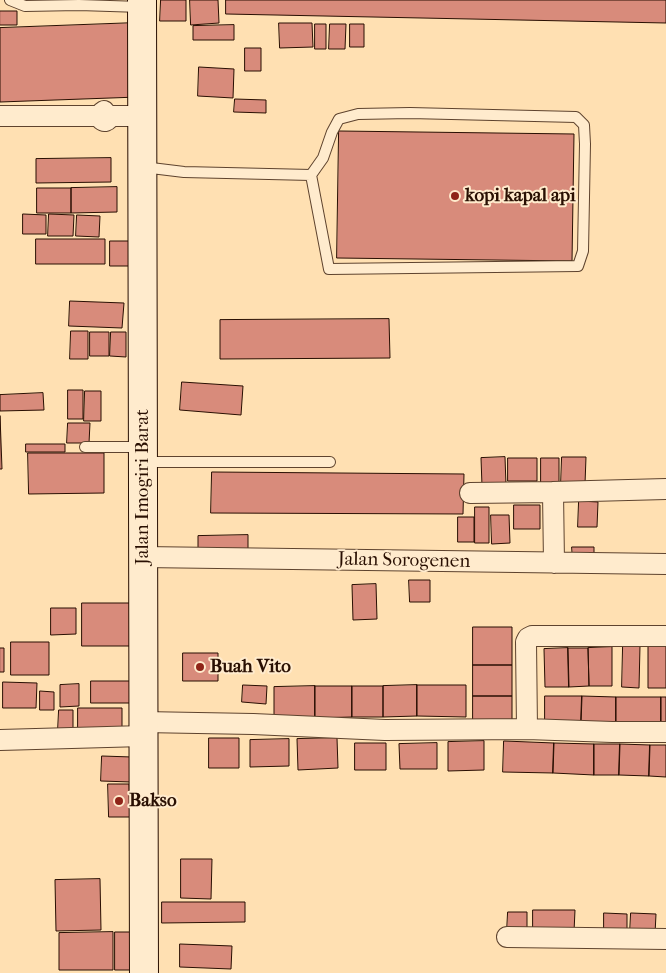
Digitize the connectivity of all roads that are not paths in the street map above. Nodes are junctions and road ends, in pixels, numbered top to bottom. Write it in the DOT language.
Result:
graph roads {
  1 [pos="10,0"];
  2 [pos="142,4"];
  3 [pos="0,116"];
  4 [pos="142,116"];
  5 [pos="142,167"];
  6 [pos="311,175"];
  7 [pos="84,447"];
  8 [pos="143,454"];
  9 [pos="330,462"];
  10 [pos="666,489"];
  11 [pos="553,492"];
  12 [pos="470,493"];
  13 [pos="143,557"];
  14 [pos="554,563"];
  15 [pos="666,564"];
  16 [pos="666,636"];
  17 [pos="143,729"];
  18 [pos="528,729"];
  19 [pos="666,732"];
  20 [pos="0,740"];
  21 [pos="507,937"];
  22 [pos="666,939"];
  23 [pos="144,973"];
  1 -- 2 [label="lane"];
  2 -- 4 [label="main road, Jalan Imogiri Barat"];
  3 -- 4 [label="street"];
  4 -- 5 [label="main road, Jalan Imogiri Barat"];
  5 -- 6 [label="lane"];
  5 -- 8 [label="main road, Jalan Imogiri Barat"];
  6 -- 6 [label="lane"];
  7 -- 8 [label="lane"];
  8 -- 9 [label="lane"];
  8 -- 13 [label="main road, Jalan Imogiri Barat"];
  10 -- 11 [label="street"];
  11 -- 12 [label="street"];
  11 -- 14 [label="street"];
  13 -- 14 [label="street, Jalan Sorogenen"];
  13 -- 17 [label="main road, Jalan Imogiri Barat"];
  14 -- 15 [label="street, Jalan Sorogenen"];
  16 -- 18 [label="street"];
  17 -- 18 [label="street"];
  17 -- 20 [label="street"];
  17 -- 23 [label="main road, Jalan Imogiri Barat"];
  18 -- 19 [label="street"];
  21 -- 22 [label="street"];
}
